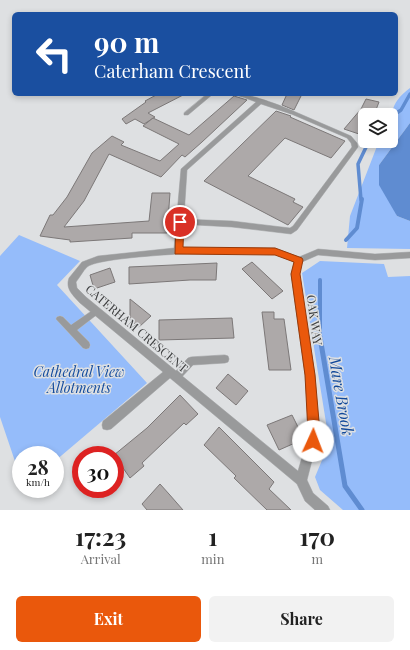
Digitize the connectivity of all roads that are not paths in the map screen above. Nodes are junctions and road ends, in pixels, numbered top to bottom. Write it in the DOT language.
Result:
graph roads {
  1 [pos="208,96"];
  2 [pos="242,96"];
  3 [pos="260,101"];
  4 [pos="290,112"];
  5 [pos="186,114"];
  6 [pos="180,222"];
  7 [pos="178,251"];
  8 [pos="410,255"];
  9 [pos="299,260"];
  10 [pos="96,311"];
  11 [pos="60,319"];
  12 [pos="71,330"];
  13 [pos="86,345"];
  14 [pos="225,359"];
  15 [pos="173,374"];
  16 [pos="107,425"];
  17 [pos="301,480"];
  18 [pos="324,510"];
  1 -- 5 [label="lane"];
  2 -- 3 [label="street"];
  3 -- 4 [label="street"];
  3 -- 6 [label="street"];
  4 -- 6 [label="lane"];
  6 -- 7 [label="street"];
  7 -- 9 [label="street, CATERHAM CRESCENT"];
  7 -- 10 [label="street, CATERHAM CRESCENT"];
  8 -- 9 [label="street"];
  9 -- 17 [label="street, OAK WAY"];
  10 -- 12 [label="lane"];
  10 -- 15 [label="street, CATERHAM CRESCENT"];
  11 -- 12 [label="lane"];
  12 -- 13 [label="lane"];
  14 -- 15 [label="lane"];
  15 -- 16 [label="street"];
  15 -- 17 [label="street, CATERHAM CRESCENT"];
  17 -- 18 [label="street"];
}
